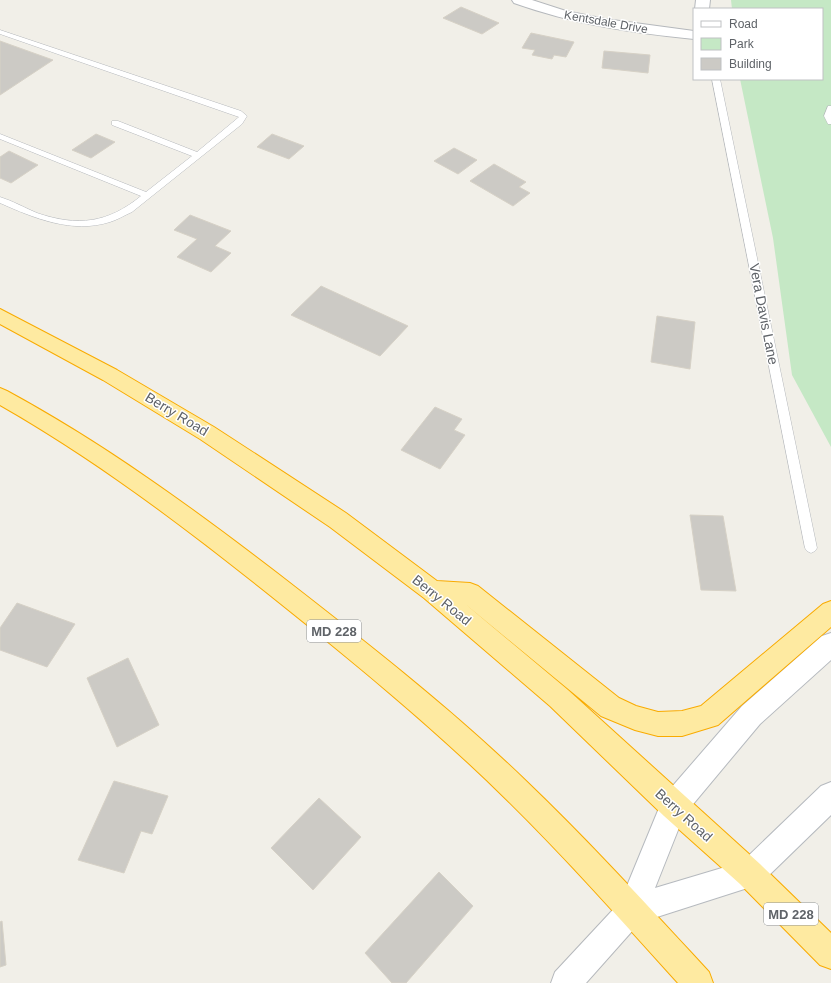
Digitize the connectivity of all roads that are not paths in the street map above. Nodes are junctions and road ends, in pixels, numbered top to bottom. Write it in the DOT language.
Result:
graph roads {
  1 [pos="519,0"];
  2 [pos="0,32"];
  3 [pos="693,35"];
  4 [pos="716,80"];
  5 [pos="831,108"];
  6 [pos="831,122"];
  7 [pos="115,123"];
  8 [pos="0,136"];
  9 [pos="198,155"];
  10 [pos="147,195"];
  11 [pos="0,200"];
  12 [pos="0,316"];
  13 [pos="0,396"];
  14 [pos="811,548"];
  15 [pos="432,591"];
  16 [pos="831,612"];
  17 [pos="831,644"];
  18 [pos="831,796"];
  19 [pos="674,806"];
  20 [pos="750,874"];
  21 [pos="632,910"];
  22 [pos="831,954"];
  23 [pos="566,983"];
  24 [pos="698,983"];
  1 -- 3 [label="main road, Kentsdale Drive"];
  2 -- 9 [label="lane"];
  4 -- 14 [label="lane, Vera Davis Lane"];
  5 -- 6 [label="lane"];
  7 -- 9 [label="lane"];
  8 -- 10 [label="lane"];
  9 -- 10 [label="lane"];
  10 -- 11 [label="lane"];
  12 -- 15 [label="highway, Berry Road / MD 228"];
  13 -- 21 [label="highway, MD 228"];
  15 -- 16 [label="highway"];
  15 -- 19 [label="highway, Berry Road / MD 228"];
  17 -- 19 [label="main road"];
  18 -- 20 [label="main road"];
  19 -- 20 [label="highway, Berry Road / MD 228"];
  19 -- 21 [label="main road"];
  20 -- 21 [label="main road"];
  20 -- 22 [label="highway, Berry Road / MD 228"];
  21 -- 23 [label="main road"];
  21 -- 24 [label="highway, MD 228"];
}
